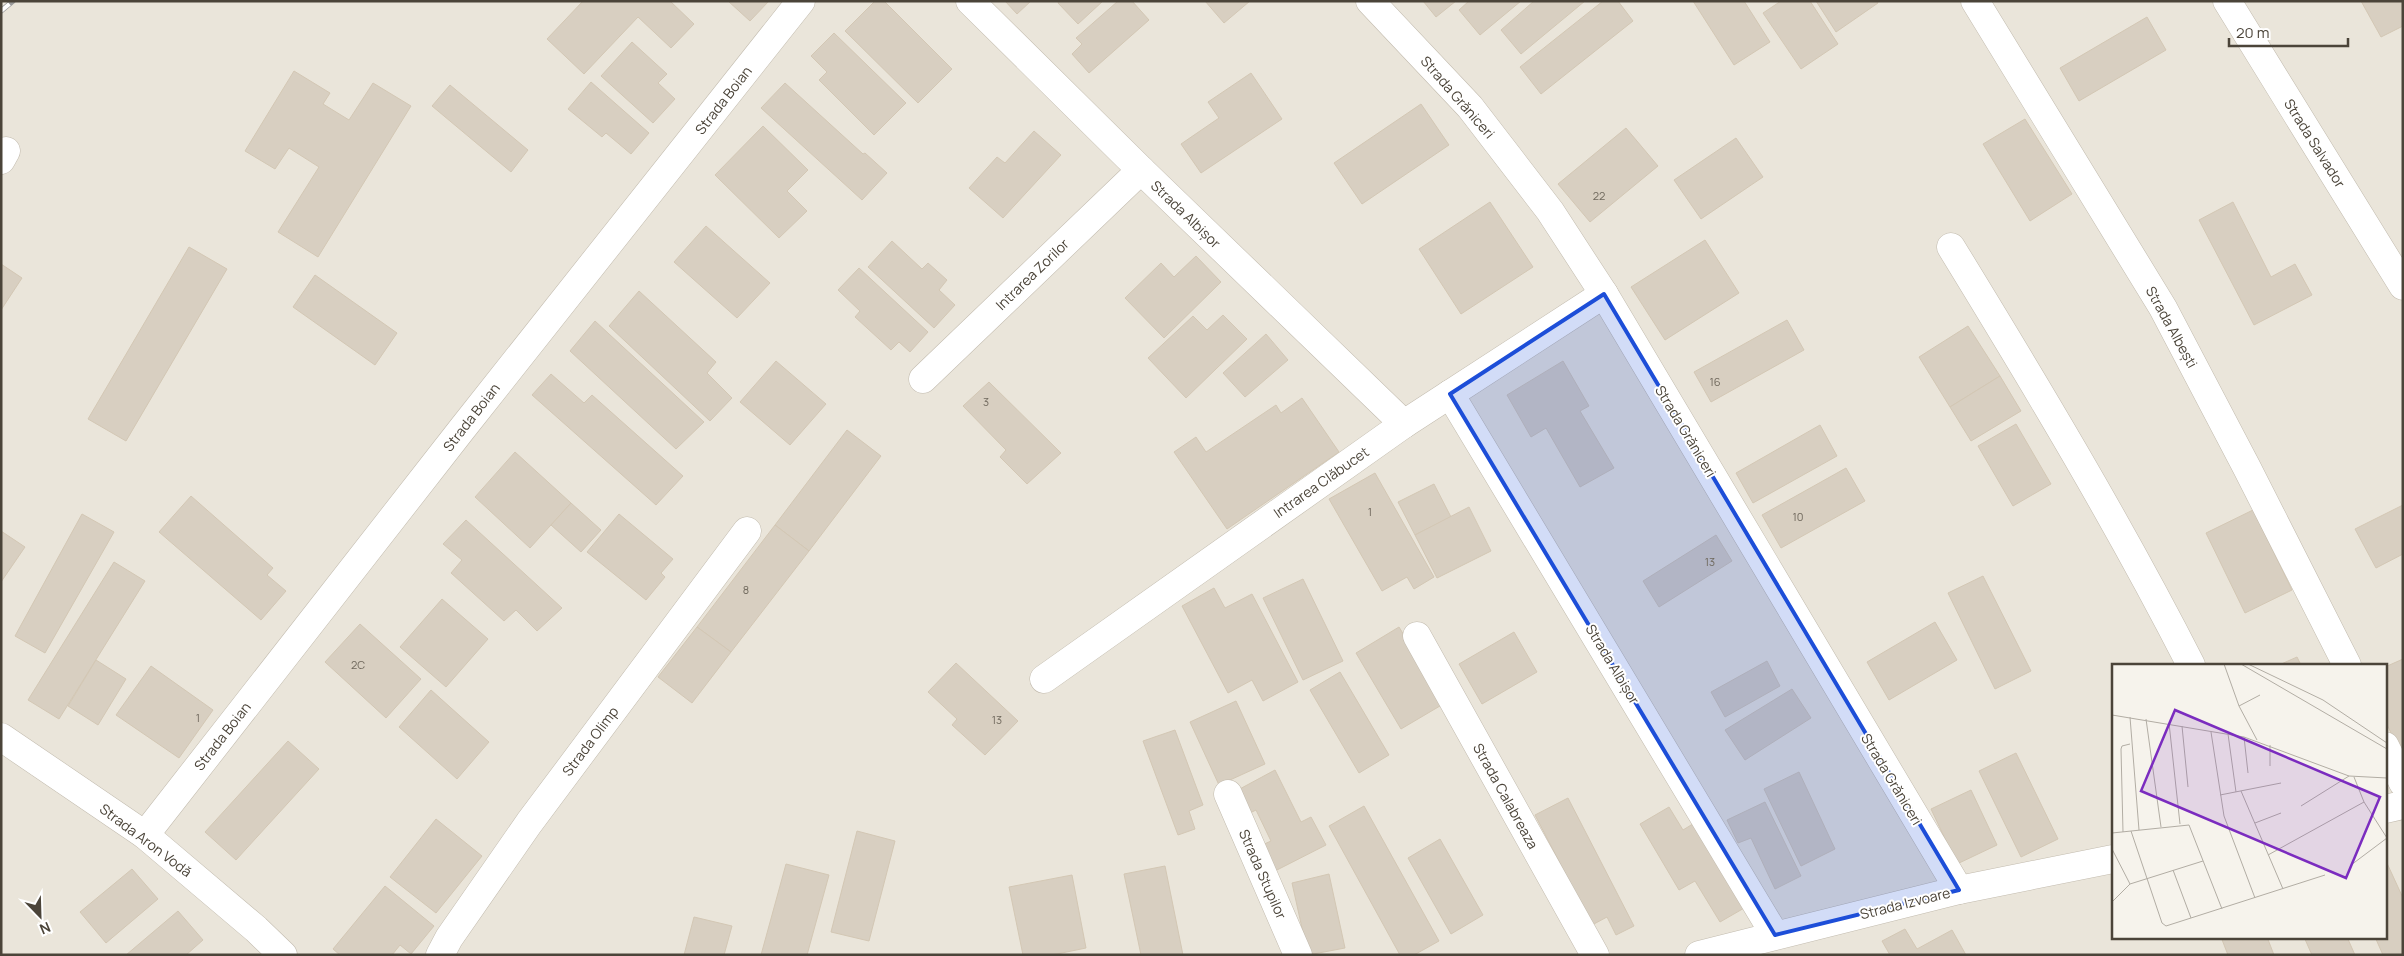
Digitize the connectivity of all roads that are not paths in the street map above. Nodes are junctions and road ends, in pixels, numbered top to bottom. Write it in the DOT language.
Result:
graph roads {
  1 [pos="801,1"];
  2 [pos="970,1"];
  3 [pos="1370,1"];
  4 [pos="1975,1"];
  5 [pos="2226,1"];
  6 [pos="1141,170"];
  7 [pos="1951,247"];
  8 [pos="2403,286"];
  9 [pos="1604,294"];
  10 [pos="923,379"];
  11 [pos="1450,394"];
  12 [pos="1404,424"];
  13 [pos="747,531"];
  14 [pos="1417,636"];
  15 [pos="2190,664"];
  16 [pos="2346,664"];
  17 [pos="1044,678"];
  18 [pos="1,737"];
  19 [pos="2386,748"];
  20 [pos="2403,783"];
  21 [pos="1228,794"];
  22 [pos="2403,805"];
  23 [pos="2386,809"];
  24 [pos="145,835"];
  25 [pos="2112,859"];
  26 [pos="1959,890"];
  27 [pos="1775,935"];
  28 [pos="283,955"];
  29 [pos="440,955"];
  30 [pos="1298,955"];
  31 [pos="1595,955"];
  32 [pos="1699,955"];
  1 -- 24 [label="street, Strada Boian"];
  2 -- 6 [label="street, Strada Albișor"];
  3 -- 9 [label="street, Strada Grăniceri"];
  4 -- 16 [label="street, Strada Albești"];
  5 -- 8 [label="street, Strada Salvador"];
  6 -- 10 [label="street, Intrarea Zorilor"];
  6 -- 12 [label="street, Strada Albișor"];
  7 -- 15 [label="street"];
  9 -- 11 [label="street, Intrarea Clăbucet"];
  9 -- 26 [label="street, Strada Grăniceri"];
  11 -- 12 [label="street, Intrarea Clăbucet"];
  11 -- 27 [label="street, Strada Albișor"];
  12 -- 17 [label="street, Intrarea Clăbucet"];
  13 -- 29 [label="street, Strada Olimp"];
  14 -- 31 [label="street, Strada Calabreaza"];
  18 -- 24 [label="street, Strada Aron Vodă"];
  19 -- 20 [label="street"];
  21 -- 30 [label="street, Strada Stupilor"];
  22 -- 23 [label="street"];
  24 -- 28 [label="street, Strada Aron Vodă"];
  25 -- 26 [label="street, Strada Izvoare"];
  26 -- 27 [label="street, Strada Izvoare"];
  27 -- 32 [label="street, Strada Izvoare"];
}
